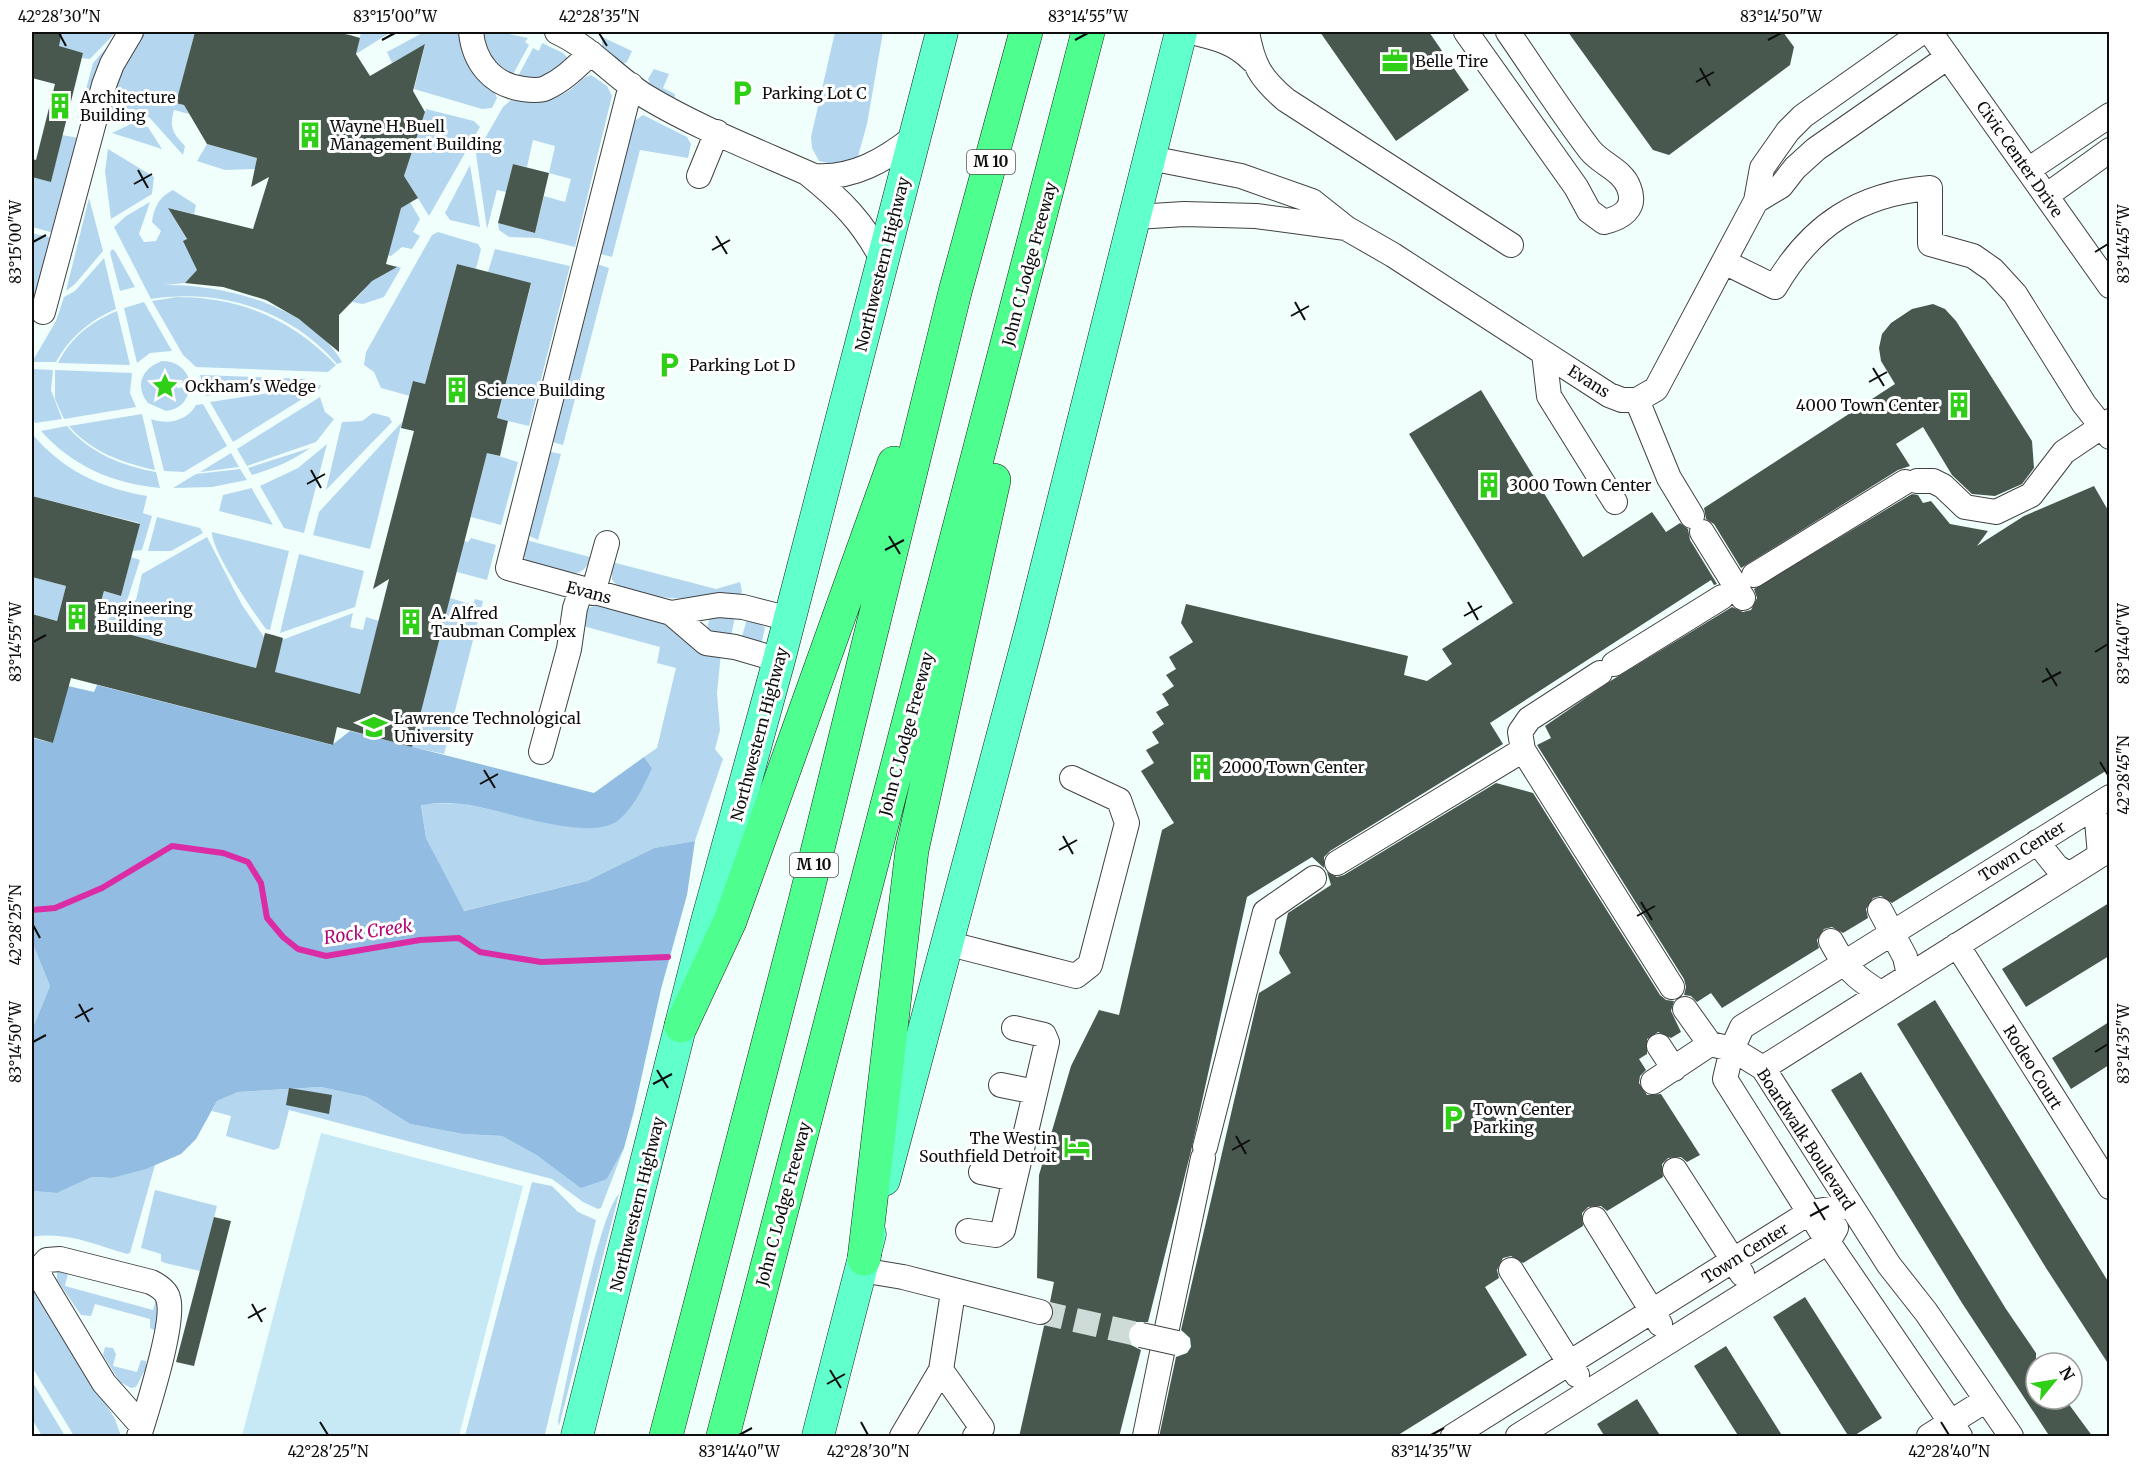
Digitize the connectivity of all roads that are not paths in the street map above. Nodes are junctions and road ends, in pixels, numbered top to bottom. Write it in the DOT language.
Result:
graph roads {
  1 [pos="131,32"];
  2 [pos="471,32"];
  3 [pos="557,32"];
  4 [pos="942,32"];
  5 [pos="1026,32"];
  6 [pos="1088,32"];
  7 [pos="1181,32"];
  8 [pos="1191,32"];
  9 [pos="1247,32"];
  10 [pos="1466,32"];
  11 [pos="1508,32"];
  12 [pos="1923,32"];
  13 [pos="1930,32"];
  14 [pos="591,53"];
  15 [pos="1948,57"];
  16 [pos="1252,60"];
  17 [pos="631,85"];
  18 [pos="2109,115"];
  19 [pos="717,132"];
  20 [pos="914,137"];
  21 [pos="2109,150"];
  22 [pos="1150,158"];
  23 [pos="2028,170"];
  24 [pos="810,174"];
  25 [pos="699,176"];
  26 [pos="2046,196"];
  27 [pos="1756,201"];
  28 [pos="1136,217"];
  29 [pos="1346,228"];
  30 [pos="1511,245"];
  31 [pos="883,261"];
  32 [pos="1724,262"];
  33 [pos="2109,286"];
  34 [pos="956,292"];
  35 [pos="43,312"];
  36 [pos="1544,353"];
  37 [pos="997,382"];
  38 [pos="1636,400"];
  39 [pos="2107,428"];
  40 [pos="1615,502"];
  41 [pos="607,543"];
  42 [pos="1754,575"];
  43 [pos="587,591"];
  44 [pos="671,614"];
  45 [pos="790,618"];
  46 [pos="779,660"];
  47 [pos="1523,750"];
  48 [pos="541,752"];
  49 [pos="1072,778"];
  50 [pos="2101,802"];
  51 [pos="2037,842"];
  52 [pos="2105,852"];
  53 [pos="1337,863"];
  54 [pos="2069,874"];
  55 [pos="1314,878"];
  56 [pos="1880,910"];
  57 [pos="1893,932"];
  58 [pos="1831,941"];
  59 [pos="946,943"];
  60 [pos="1957,945"];
  61 [pos="1843,962"];
  62 [pos="1909,975"];
  63 [pos="1672,987"];
  64 [pos="1881,993"];
  65 [pos="1685,1009"];
  66 [pos="681,1026"];
  67 [pos="1014,1028"];
  68 [pos="1659,1046"];
  69 [pos="1721,1047"];
  70 [pos="1763,1068"];
  71 [pos="1674,1069"];
  72 [pos="1653,1082"];
  73 [pos="1001,1085"];
  74 [pos="1035,1092"];
  75 [pos="1675,1170"];
  76 [pos="981,1172"];
  77 [pos="1015,1179"];
  78 [pos="2109,1187"];
  79 [pos="1850,1206"];
  80 [pos="1810,1212"];
  81 [pos="1595,1219"];
  82 [pos="968,1231"];
  83 [pos="1828,1242"];
  84 [pos="1734,1260"];
  85 [pos="863,1264"];
  86 [pos="1511,1270"];
  87 [pos="1752,1289"];
  88 [pos="953,1292"];
  89 [pos="1040,1312"];
  90 [pos="1652,1312"];
  91 [pos="1141,1335"];
  92 [pos="1169,1341"];
  93 [pos="1670,1341"];
  94 [pos="1569,1363"];
  95 [pos="941,1370"];
  96 [pos="1587,1393"];
  97 [pos="1986,1400"];
  98 [pos="1955,1430"];
  99 [pos="141,1431"];
  100 [pos="577,1437"];
  101 [pos="666,1437"];
  102 [pos="723,1437"];
  103 [pos="818,1437"];
  104 [pos="902,1437"];
  105 [pos="975,1437"];
  106 [pos="1145,1437"];
  107 [pos="1453,1437"];
  108 [pos="1518,1437"];
  109 [pos="1929,1437"];
  110 [pos="2010,1437"];
  1 -- 35 [label="street"];
  2 -- 14 [label="street"];
  3 -- 14 [label="street"];
  4 -- 20 [label="main road, Northwestern Highway"];
  5 -- 34 [label="highway, M 10"];
  6 -- 37 [label="highway, John C Lodge Freeway"];
  7 -- 22 [label="main road"];
  8 -- 16 [label="street"];
  9 -- 16 [label="street"];
  10 -- 11 [label="street"];
  12 -- 27 [label="street"];
  13 -- 15 [label="street, Civic Center Drive"];
  14 -- 17 [label="street"];
  15 -- 23 [label="street, Civic Center Drive"];
  15 -- 27 [label="street"];
  16 -- 30 [label="street"];
  17 -- 19 [label="street"];
  17 -- 43 [label="street, Evans"];
  18 -- 23 [label="street"];
  19 -- 24 [label="street"];
  19 -- 25 [label="street"];
  20 -- 24 [label="street"];
  20 -- 31 [label="main road, Northwestern Highway"];
  21 -- 26 [label="street"];
  22 -- 28 [label="main road"];
  22 -- 29 [label="street, Evans"];
  23 -- 26 [label="street, Civic Center Drive"];
  24 -- 31 [label="street"];
  26 -- 33 [label="street, Civic Center Drive"];
  27 -- 32 [label="street"];
  28 -- 29 [label="street, Evans"];
  28 -- 59 [label="main road"];
  29 -- 36 [label="street, Evans"];
  31 -- 45 [label="main road, Northwestern Highway"];
  32 -- 38 [label="street"];
  32 -- 39 [label="street"];
  34 -- 66 [label="highway"];
  34 -- 101 [label="highway, M 10"];
  36 -- 38 [label="street, Evans"];
  36 -- 40 [label="street"];
  37 -- 85 [label="highway"];
  37 -- 102 [label="highway, John C Lodge Freeway"];
  38 -- 47 [label="street"];
  39 -- 42 [label="street"];
  41 -- 43 [label="street"];
  43 -- 44 [label="street, Evans"];
  43 -- 48 [label="street"];
  44 -- 45 [label="street, Evans"];
  44 -- 46 [label="street, Evans"];
  45 -- 46 [label="main road, Northwestern Highway"];
  46 -- 66 [label="main road, Northwestern Highway"];
  47 -- 53 [label="street"];
  47 -- 63 [label="street"];
  49 -- 59 [label="street"];
  50 -- 51 [label="street, Town Center"];
  50 -- 52 [label="street"];
  51 -- 54 [label="street"];
  51 -- 57 [label="street, Town Center"];
  52 -- 54 [label="street"];
  54 -- 60 [label="street"];
  55 -- 92 [label="street"];
  56 -- 57 [label="street"];
  57 -- 61 [label="street, Town Center"];
  57 -- 62 [label="street"];
  58 -- 61 [label="street"];
  59 -- 85 [label="main road"];
  60 -- 62 [label="street"];
  60 -- 78 [label="street, Rodeo Court"];
  61 -- 64 [label="street"];
  61 -- 69 [label="street, Town Center"];
  62 -- 64 [label="street"];
  64 -- 70 [label="street"];
  65 -- 69 [label="street"];
  66 -- 100 [label="main road, Northwestern Highway"];
  67 -- 74 [label="street"];
  68 -- 71 [label="street"];
  69 -- 70 [label="street, Boardwalk Boulevard"];
  69 -- 71 [label="street"];
  69 -- 80 [label="street"];
  70 -- 79 [label="street, Boardwalk Boulevard"];
  71 -- 72 [label="street"];
  73 -- 74 [label="street"];
  74 -- 77 [label="street"];
  75 -- 84 [label="street"];
  76 -- 77 [label="street"];
  77 -- 82 [label="street"];
  79 -- 80 [label="street, Town Center"];
  79 -- 83 [label="street, Town Center"];
  79 -- 97 [label="street, Boardwalk Boulevard"];
  80 -- 83 [label="street"];
  80 -- 84 [label="street, Town Center"];
  81 -- 90 [label="street"];
  83 -- 87 [label="street, Town Center"];
  83 -- 98 [label="street"];
  84 -- 87 [label="street"];
  84 -- 90 [label="street, Town Center"];
  85 -- 88 [label="street"];
  85 -- 103 [label="main road"];
  86 -- 94 [label="street"];
  87 -- 93 [label="street, Town Center"];
  88 -- 89 [label="street"];
  88 -- 95 [label="street"];
  90 -- 93 [label="street"];
  90 -- 94 [label="street, Town Center"];
  91 -- 92 [label="street, bridge"];
  92 -- 106 [label="street"];
  93 -- 96 [label="street, Town Center"];
  94 -- 96 [label="street"];
  94 -- 107 [label="street, Town Center"];
  95 -- 104 [label="street"];
  95 -- 105 [label="street"];
  96 -- 108 [label="street, Town Center"];
  97 -- 98 [label="street"];
  97 -- 110 [label="street, Boardwalk Boulevard"];
  98 -- 109 [label="street"];
  99 -- 99 [label="street"];
}
